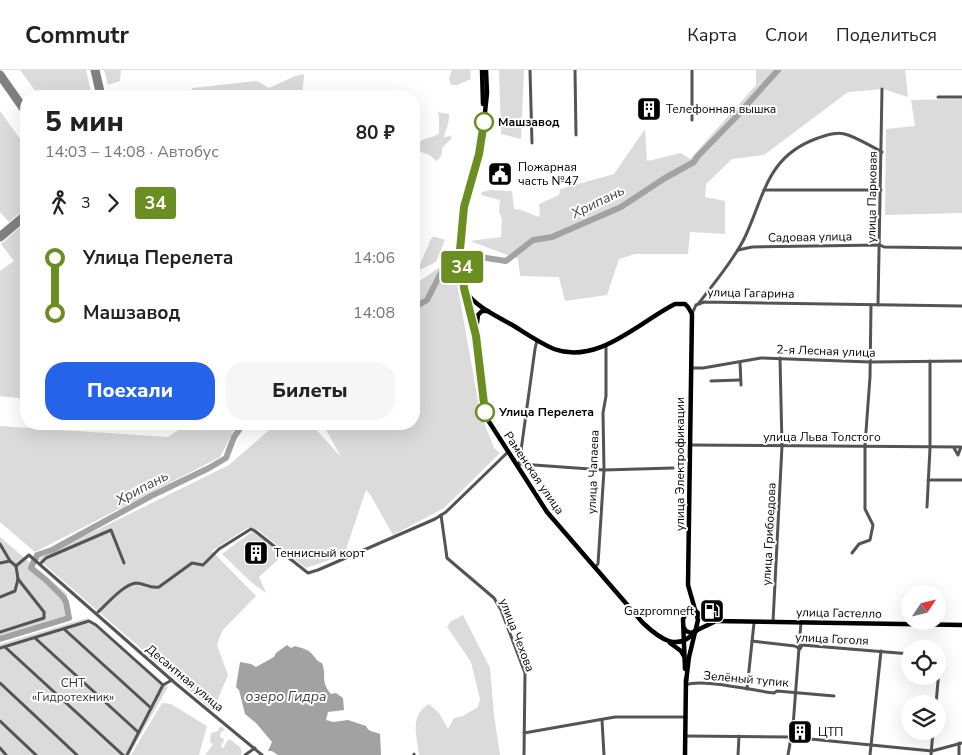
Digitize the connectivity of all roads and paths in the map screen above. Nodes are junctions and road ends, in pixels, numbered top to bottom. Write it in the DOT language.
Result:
graph roads {
  1 [pos="482,70"];
  2 [pos="486,70"];
  3 [pos="530,70"];
  4 [pos="575,70"];
  5 [pos="692,70"];
  6 [pos="882,89"];
  7 [pos="938,97"];
  8 [pos="962,97"];
  9 [pos="692,120"];
  10 [pos="484,122"];
  11 [pos="576,135"];
  12 [pos="532,143"];
  13 [pos="882,152"];
  14 [pos="764,190"];
  15 [pos="881,190"];
  16 [pos="882,246"];
  17 [pos="962,248"];
  18 [pos="737,250"];
  19 [pos="464,288"];
  20 [pos="475,302"];
  21 [pos="699,303"];
  22 [pos="871,305"];
  23 [pos="878,305"];
  24 [pos="468,306"];
  25 [pos="962,306"];
  26 [pos="490,311"];
  27 [pos="692,314"];
  28 [pos="476,336"];
  29 [pos="537,340"];
  30 [pos="606,346"];
  31 [pos="780,358"];
  32 [pos="930,361"];
  33 [pos="962,361"];
  34 [pos="740,362"];
  35 [pos="870,362"];
  36 [pos="690,368"];
  37 [pos="712,381"];
  38 [pos="690,445"];
  39 [pos="865,445"];
  40 [pos="782,446"];
  41 [pos="930,448"];
  42 [pos="954,448"];
  43 [pos="508,452"];
  44 [pos="519,466"];
  45 [pos="674,468"];
  46 [pos="604,470"];
  47 [pos="928,480"];
  48 [pos="962,480"];
  49 [pos="927,507"];
  50 [pos="441,516"];
  51 [pos="0,544"];
  52 [pos="852,553"];
  53 [pos="10,560"];
  54 [pos="0,563"];
  55 [pos="124,563"];
  56 [pos="40,564"];
  57 [pos="16,566"];
  58 [pos="595,568"];
  59 [pos="18,579"];
  60 [pos="0,597"];
  61 [pos="697,612"];
  62 [pos="98,613"];
  63 [pos="715,621"];
  64 [pos="801,622"];
  65 [pos="754,623"];
  66 [pos="773,623"];
  67 [pos="961,624"];
  68 [pos="683,626"];
  69 [pos="64,629"];
  70 [pos="696,630"];
  71 [pos="0,632"];
  72 [pos="34,637"];
  73 [pos="662,638"];
  74 [pos="683,640"];
  75 [pos="752,641"];
  76 [pos="2,647"];
  77 [pos="800,649"];
  78 [pos="881,651"];
  79 [pos="901,653"];
  80 [pos="684,656"];
  81 [pos="172,680"];
  82 [pos="0,683"];
  83 [pos="163,684"];
  84 [pos="686,684"];
  85 [pos="747,689"];
  86 [pos="795,693"];
  87 [pos="834,696"];
  88 [pos="152,708"];
  89 [pos="686,717"];
  90 [pos="602,720"];
  91 [pos="0,721"];
  92 [pos="138,732"];
  93 [pos="524,733"];
  94 [pos="686,736"];
  95 [pos="739,736"];
  96 [pos="790,737"];
  97 [pos="932,740"];
  98 [pos="960,743"];
  99 [pos="871,746"];
  100 [pos="0,748"];
  101 [pos="254,748"];
  102 [pos="931,753"];
  103 [pos="6,755"];
  104 [pos="36,755"];
  105 [pos="77,755"];
  106 [pos="123,755"];
  107 [pos="127,755"];
  108 [pos="245,755"];
  109 [pos="262,755"];
  110 [pos="524,755"];
  111 [pos="604,755"];
  112 [pos="686,755"];
  113 [pos="738,755"];
  114 [pos="788,755"];
  115 [pos="870,755"];
  116 [pos="959,755"];
  1 -- 10 [label="main road"];
  2 -- 10 [label="main road"];
  3 -- 12 [label="street"];
  4 -- 11 [label="street"];
  5 -- 9 [label="street"];
  6 -- 13 [label="street, улица Парковая"];
  7 -- 8 [label="street"];
  10 -- 19 [label="main road, Раменская улица"];
  13 -- 14 [label="street"];
  13 -- 15 [label="street, улица Парковая"];
  14 -- 15 [label="street"];
  14 -- 18 [label="street"];
  15 -- 16 [label="street, улица Парковая"];
  16 -- 17 [label="street, Садовая улица"];
  16 -- 18 [label="street, Садовая улица"];
  16 -- 23 [label="street, улица Парковая"];
  18 -- 21 [label="street"];
  19 -- 20 [label="main road"];
  19 -- 24 [label="main road, Раменская улица"];
  20 -- 24 [label="main road"];
  20 -- 26 [label="main road"];
  21 -- 22 [label="street, улица Гагарина"];
  21 -- 27 [label="street, улица Гагарина"];
  22 -- 23 [label="street, улица Гагарина"];
  22 -- 35 [label="street"];
  23 -- 25 [label="street, улица Гагарина"];
  24 -- 28 [label="main road, Раменская улица"];
  26 -- 28 [label="main road"];
  26 -- 29 [label="main road"];
  27 -- 30 [label="main road"];
  27 -- 36 [label="main road, улица Электрофикации"];
  28 -- 43 [label="main road, Раменская улица"];
  29 -- 30 [label="main road"];
  29 -- 44 [label="street"];
  30 -- 46 [label="street, улица Чапаева"];
  31 -- 34 [label="street, 2-я Лесная улица"];
  31 -- 35 [label="street, 2-я Лесная улица"];
  31 -- 40 [label="street, улица Грибоедова"];
  32 -- 33 [label="street, 2-я Лесная улица"];
  32 -- 35 [label="street, 2-я Лесная улица"];
  32 -- 41 [label="street"];
  34 -- 36 [label="street, 2-я Лесная улица"];
  34 -- 37 [label="street"];
  35 -- 39 [label="street"];
  36 -- 38 [label="main road, улица Электрофикации"];
  38 -- 40 [label="street, улица Льва Толстого"];
  38 -- 61 [label="main road, улица Электрофикации"];
  39 -- 40 [label="street, улица Льва Толстого"];
  39 -- 41 [label="street, улица Льва Толстого"];
  39 -- 52 [label="street"];
  40 -- 66 [label="street, улица Грибоедова"];
  41 -- 42 [label="street, улица Льва Толстого"];
  41 -- 47 [label="street"];
  43 -- 44 [label="main road, Раменская улица"];
  43 -- 50 [label="street"];
  44 -- 46 [label="street"];
  44 -- 58 [label="main road, Раменская улица"];
  45 -- 46 [label="street"];
  46 -- 58 [label="street, улица Чапаева"];
  47 -- 48 [label="street"];
  47 -- 49 [label="street"];
  50 -- 62 [label="street"];
  50 -- 93 [label="street, улица Чехова"];
  51 -- 53 [label="street"];
  53 -- 54 [label="street"];
  53 -- 57 [label="street"];
  55 -- 56 [label="street"];
  56 -- 57 [label="street, Десантная улица"];
  56 -- 62 [label="street, Десантная улица"];
  57 -- 59 [label="street"];
  58 -- 73 [label="main road, Раменская улица"];
  59 -- 60 [label="street"];
  59 -- 71 [label="street"];
  61 -- 63 [label="main road, улица Гастелло"];
  61 -- 68 [label="main road"];
  61 -- 70 [label="main road"];
  62 -- 81 [label="street, Десантная улица"];
  63 -- 65 [label="main road, улица Гастелло"];
  63 -- 70 [label="main road, улица Гастелло"];
  64 -- 66 [label="main road, улица Гастелло"];
  64 -- 67 [label="main road, улица Гастелло"];
  64 -- 77 [label="street"];
  65 -- 66 [label="main road, улица Гастелло"];
  65 -- 75 [label="street"];
  68 -- 70 [label="main road"];
  68 -- 74 [label="main road"];
  69 -- 72 [label="street"];
  69 -- 83 [label="street"];
  69 -- 88 [label="street"];
  70 -- 74 [label="main road, улица Гастелло"];
  70 -- 84 [label="main road"];
  72 -- 76 [label="street"];
  72 -- 92 [label="street"];
  73 -- 74 [label="main road"];
  73 -- 80 [label="main road, Раменская улица"];
  74 -- 80 [label="main road"];
  75 -- 77 [label="street, улица Гоголя"];
  75 -- 85 [label="street"];
  76 -- 106 [label="street"];
  77 -- 78 [label="street, улица Гоголя"];
  77 -- 86 [label="street"];
  78 -- 79 [label="street, улица Гоголя"];
  78 -- 99 [label="street"];
  80 -- 84 [label="main road"];
  81 -- 83 [label="street"];
  81 -- 101 [label="street, Десантная улица"];
  82 -- 105 [label="street"];
  83 -- 88 [label="street"];
  84 -- 85 [label="street, Зелёный тупик"];
  84 -- 89 [label="main road"];
  85 -- 86 [label="street, Зелёный тупик"];
  86 -- 87 [label="street, Зелёный тупик"];
  86 -- 96 [label="street"];
  88 -- 92 [label="street"];
  89 -- 90 [label="street"];
  89 -- 94 [label="main road"];
  90 -- 93 [label="street"];
  90 -- 111 [label="street"];
  91 -- 104 [label="street"];
  92 -- 107 [label="street"];
  93 -- 110 [label="street, улица Чехова"];
  94 -- 95 [label="street"];
  94 -- 112 [label="main road"];
  95 -- 96 [label="street"];
  95 -- 113 [label="street"];
  96 -- 99 [label="street"];
  96 -- 114 [label="street"];
  97 -- 102 [label="street"];
  98 -- 102 [label="street"];
  98 -- 116 [label="street"];
  99 -- 102 [label="street"];
  99 -- 115 [label="street"];
  100 -- 103 [label="street"];
  101 -- 108 [label="street"];
  101 -- 109 [label="street, Десантная улица"];
}
